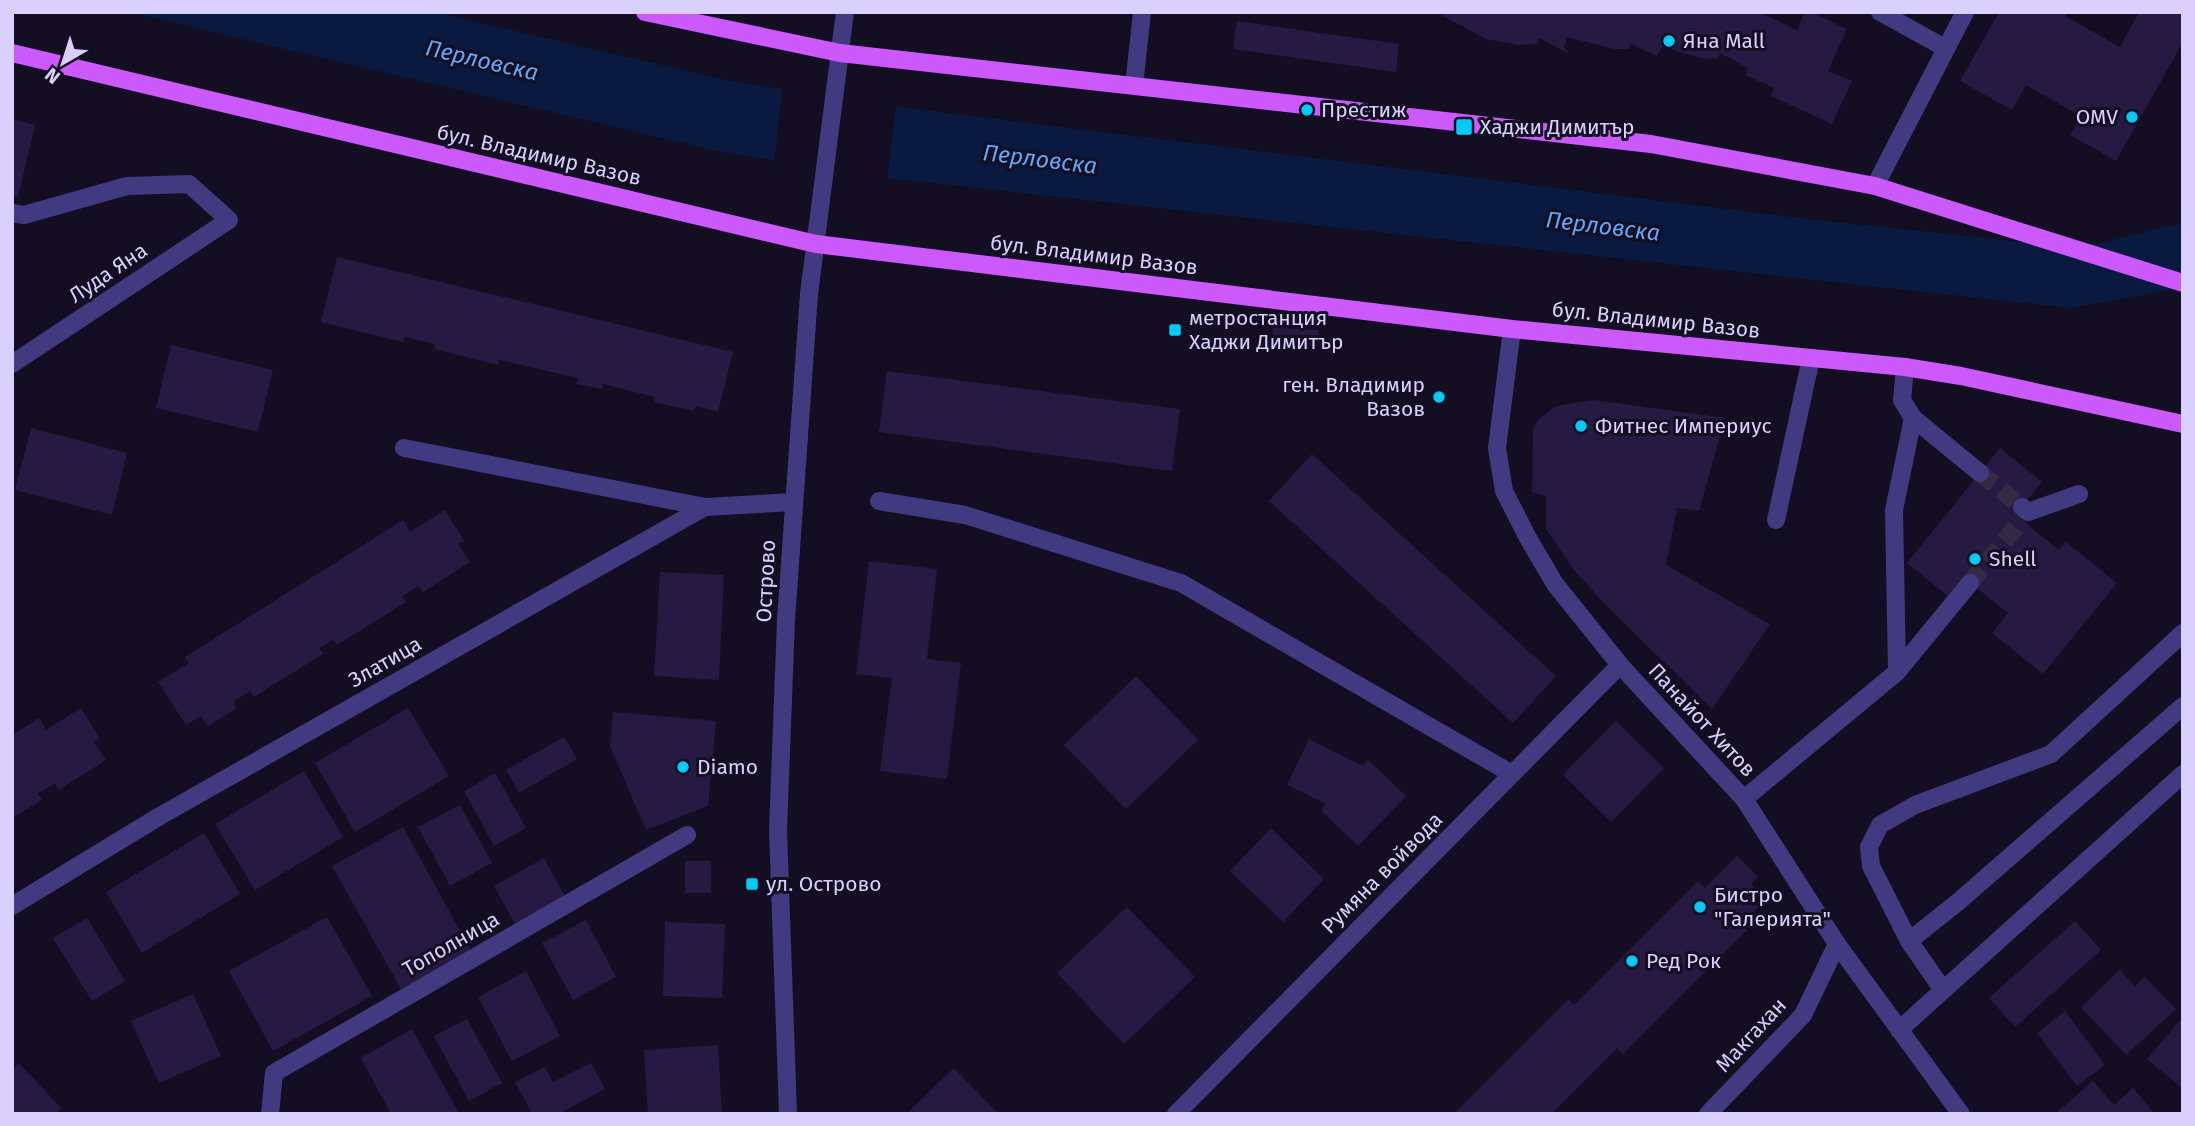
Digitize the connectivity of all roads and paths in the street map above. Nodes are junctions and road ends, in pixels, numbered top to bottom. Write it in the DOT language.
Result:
graph roads {
  1 [pos="645,12"];
  2 [pos="845,12"];
  3 [pos="1142,12"];
  4 [pos="1880,12"];
  5 [pos="1965,12"];
  6 [pos="1945,48"];
  7 [pos="12,53"];
  8 [pos="840,53"];
  9 [pos="1134,86"];
  10 [pos="1875,186"];
  11 [pos="12,213"];
  12 [pos="816,244"];
  13 [pos="2183,283"];
  14 [pos="1512,329"];
  15 [pos="1811,358"];
  16 [pos="12,364"];
  17 [pos="1905,367"];
  18 [pos="1913,418"];
  19 [pos="2183,424"];
  20 [pos="404,448"];
  21 [pos="1980,473"];
  22 [pos="2079,494"];
  23 [pos="879,500"];
  24 [pos="793,502"];
  25 [pos="705,507"];
  26 [pos="2024,513"];
  27 [pos="1776,520"];
  28 [pos="1970,583"];
  29 [pos="2183,633"];
  30 [pos="1620,665"];
  31 [pos="1897,673"];
  32 [pos="2183,706"];
  33 [pos="1512,774"];
  34 [pos="2183,774"];
  35 [pos="1744,799"];
  36 [pos="687,835"];
  37 [pos="12,906"];
  38 [pos="1909,941"];
  39 [pos="1837,944"];
  40 [pos="1943,990"];
  41 [pos="1899,1030"];
  42 [pos="270,1114"];
  43 [pos="788,1114"];
  44 [pos="1176,1114"];
  45 [pos="1708,1114"];
  46 [pos="1961,1114"];
  1 -- 8 [label="main road"];
  2 -- 8 [label="street, Острово"];
  3 -- 9 [label="street"];
  4 -- 6 [label="street"];
  5 -- 6 [label="street"];
  6 -- 10 [label="street"];
  7 -- 12 [label="main road, бул. Владимир Вазов"];
  8 -- 9 [label="main road"];
  8 -- 12 [label="street, Острово"];
  9 -- 10 [label="main road"];
  10 -- 13 [label="main road"];
  11 -- 16 [label="street, Луда Яна"];
  12 -- 14 [label="main road, бул. Владимир Вазов"];
  12 -- 24 [label="street, Острово"];
  14 -- 15 [label="main road, бул. Владимир Вазов"];
  14 -- 30 [label="street, Панайот Хитов"];
  15 -- 17 [label="main road, бул. Владимир Вазов"];
  15 -- 27 [label="street"];
  17 -- 18 [label="street"];
  17 -- 19 [label="main road, бул. Владимир Вазов"];
  18 -- 21 [label="street"];
  18 -- 31 [label="street"];
  20 -- 25 [label="street"];
  22 -- 26 [label="street"];
  23 -- 33 [label="street"];
  24 -- 25 [label="street, Златица"];
  24 -- 43 [label="street, Острово"];
  25 -- 37 [label="street, Златица"];
  28 -- 31 [label="street"];
  29 -- 38 [label="street"];
  30 -- 33 [label="street, Румяна войвода"];
  30 -- 35 [label="street, Панайот Хитов"];
  31 -- 35 [label="street"];
  32 -- 38 [label="street"];
  33 -- 44 [label="street, Румяна войвода"];
  34 -- 40 [label="street"];
  35 -- 39 [label="street, Панайот Хитов"];
  36 -- 42 [label="street, Тополница"];
  38 -- 40 [label="street"];
  39 -- 41 [label="street, Панайот Хитов"];
  39 -- 45 [label="street, Макгахан"];
  40 -- 41 [label="street"];
  41 -- 46 [label="street, Панайот Хитов"];
}
